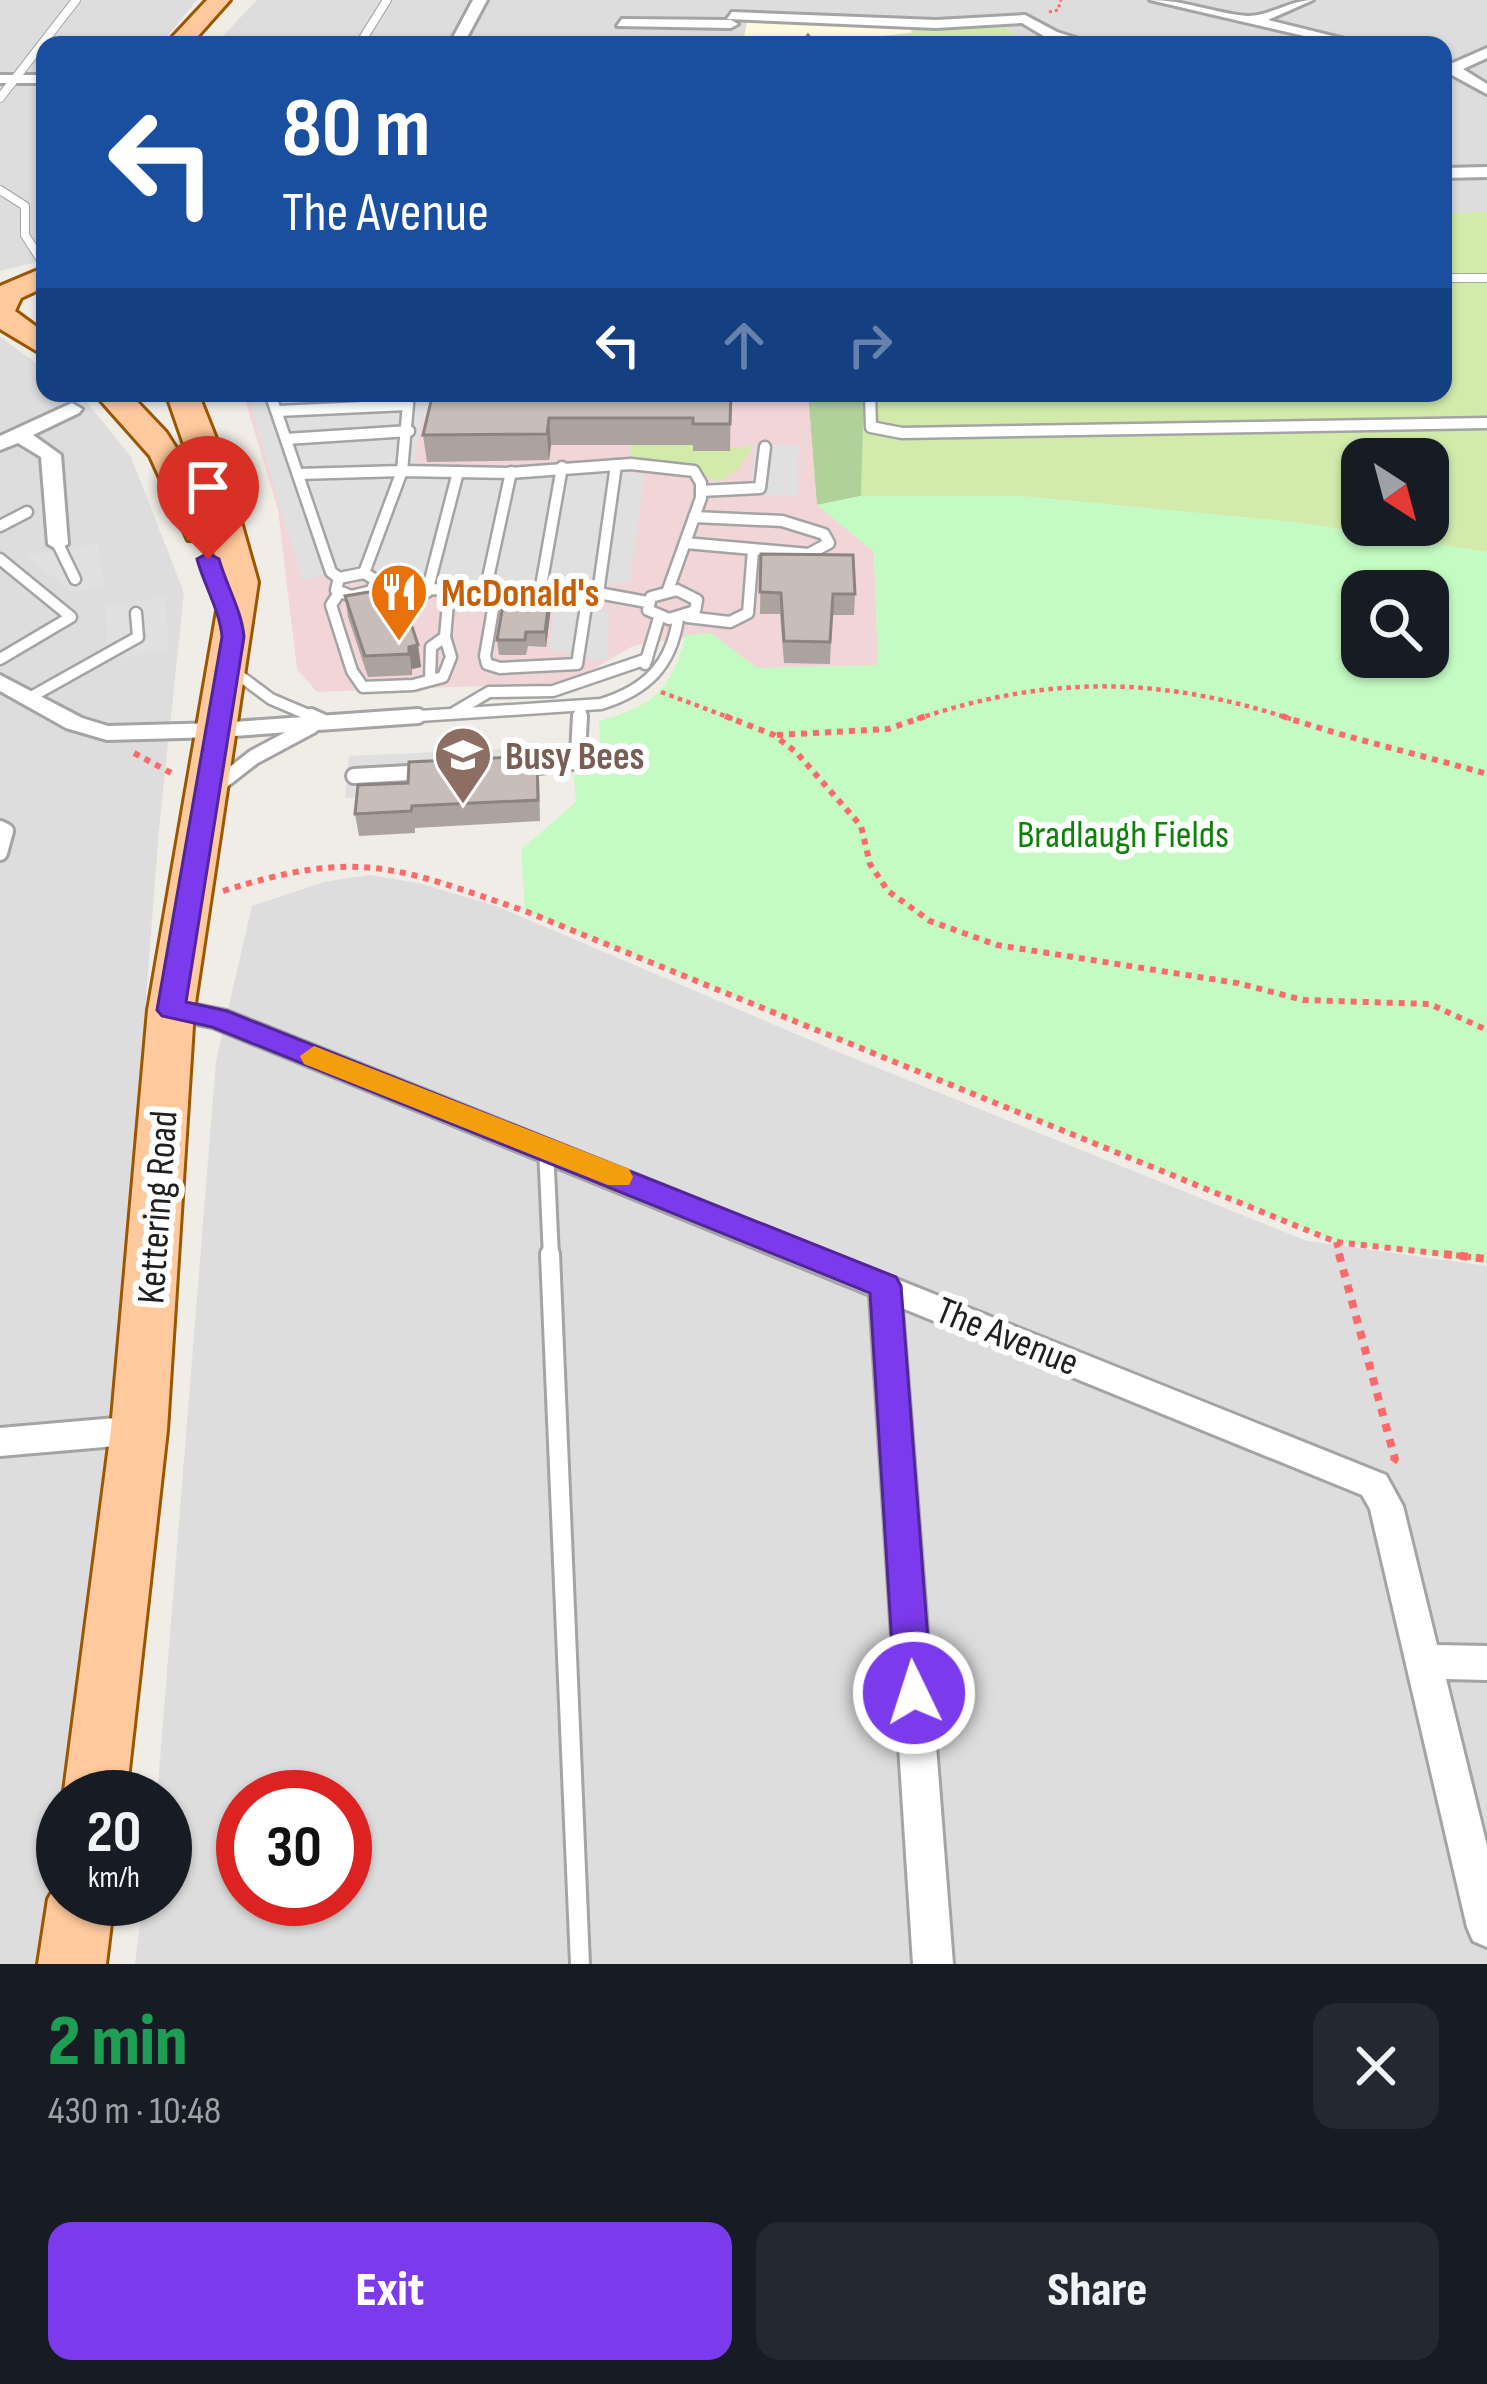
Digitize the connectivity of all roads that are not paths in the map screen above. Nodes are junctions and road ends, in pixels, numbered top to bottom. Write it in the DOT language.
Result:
graph roads {
  1 [pos="76,0"];
  2 [pos="219,0"];
  3 [pos="387,0"];
  4 [pos="480,0"];
  5 [pos="1157,0"];
  6 [pos="1306,0"];
  7 [pos="733,13"];
  8 [pos="1254,21"];
  9 [pos="622,23"];
  10 [pos="45,36"];
  11 [pos="185,36"];
  12 [pos="365,36"];
  13 [pos="461,36"];
  14 [pos="1059,36"];
  15 [pos="1322,36"];
  16 [pos="36,46"];
  17 [pos="1487,52"];
  18 [pos="1452,66"];
  19 [pos="1452,71"];
  20 [pos="7,79"];
  21 [pos="1487,90"];
  22 [pos="0,98"];
  23 [pos="1452,172"];
  24 [pos="1487,172"];
  25 [pos="0,190"];
  26 [pos="25,278"];
  27 [pos="1452,278"];
  28 [pos="1487,278"];
  29 [pos="17,324"];
  30 [pos="119,402"];
  31 [pos="185,402"];
  32 [pos="274,402"];
  33 [pos="375,402"];
  34 [pos="408,402"];
  35 [pos="870,402"];
  36 [pos="72,410"];
  37 [pos="277,411"];
  38 [pos="1487,422"];
  39 [pos="409,430"];
  40 [pos="10,439"];
  41 [pos="286,439"];
  42 [pos="765,447"];
  43 [pos="616,465"];
  44 [pos="562,467"];
  45 [pos="402,471"];
  46 [pos="458,472"];
  47 [pos="511,472"];
  48 [pos="298,474"];
  49 [pos="701,491"];
  50 [pos="27,512"];
  51 [pos="694,518"];
  52 [pos="0,526"];
  53 [pos="685,543"];
  54 [pos="58,544"];
  55 [pos="753,550"];
  56 [pos="0,559"];
  57 [pos="364,573"];
  58 [pos="75,579"];
  59 [pos="339,586"];
  60 [pos="374,588"];
  61 [pos="668,590"];
  62 [pos="427,592"];
  63 [pos="449,592"];
  64 [pos="490,592"];
  65 [pos="540,592"];
  66 [pos="593,593"];
  67 [pos="647,602"];
  68 [pos="136,613"];
  69 [pos="659,618"];
  70 [pos="682,618"];
  71 [pos="232,620"];
  72 [pos="445,637"];
  73 [pos="0,659"];
  74 [pos="647,659"];
  75 [pos="228,668"];
  76 [pos="430,680"];
  77 [pos="0,682"];
  78 [pos="640,686"];
  79 [pos="29,698"];
  80 [pos="581,706"];
  81 [pos="451,715"];
  82 [pos="321,723"];
  83 [pos="219,730"];
  84 [pos="514,768"];
  85 [pos="446,771"];
  86 [pos="354,776"];
  87 [pos="190,795"];
  88 [pos="0,828"];
  89 [pos="0,853"];
  90 [pos="171,1010"];
  91 [pos="546,1148"];
  92 [pos="885,1286"];
  93 [pos="139,1430"];
  94 [pos="0,1442"];
  95 [pos="1423,1662"];
  96 [pos="1487,1663"];
  97 [pos="97,1770"];
  98 [pos="77,1926"];
  99 [pos="1487,1927"];
  100 [pos="72,1964"];
  101 [pos="580,1964"];
  102 [pos="932,1964"];
  1 -- 10 [label="lane"];
  2 -- 11 [label="main road"];
  3 -- 12 [label="lane"];
  4 -- 13 [label="street"];
  5 -- 8 [label="street"];
  6 -- 8 [label="street"];
  7 -- 9 [label="street"];
  7 -- 14 [label="street"];
  8 -- 15 [label="street"];
  16 -- 20 [label="lane"];
  17 -- 18 [label="street"];
  19 -- 21 [label="street"];
  20 -- 22 [label="lane"];
  23 -- 24 [label="street"];
  25 -- 26 [label="lane"];
  26 -- 29 [label="main road"];
  27 -- 28 [label="lane"];
  30 -- 71 [label="main road, Kettering Road"];
  31 -- 71 [label="main road, Kettering Road"];
  32 -- 37 [label="lane"];
  33 -- 37 [label="lane"];
  34 -- 39 [label="lane"];
  35 -- 38 [label="lane"];
  36 -- 40 [label="street"];
  37 -- 41 [label="lane"];
  39 -- 41 [label="lane"];
  39 -- 45 [label="lane"];
  40 -- 54 [label="street"];
  41 -- 48 [label="lane"];
  42 -- 49 [label="lane"];
  43 -- 44 [label="lane"];
  43 -- 49 [label="lane"];
  43 -- 66 [label="lane"];
  44 -- 47 [label="lane"];
  44 -- 65 [label="lane"];
  45 -- 46 [label="lane"];
  45 -- 48 [label="lane"];
  45 -- 57 [label="lane"];
  46 -- 47 [label="lane"];
  46 -- 62 [label="lane"];
  47 -- 64 [label="lane"];
  48 -- 59 [label="lane"];
  49 -- 51 [label="lane"];
  50 -- 52 [label="lane"];
  51 -- 53 [label="lane"];
  51 -- 55 [label="lane"];
  53 -- 55 [label="lane"];
  53 -- 61 [label="lane"];
  54 -- 58 [label="lane"];
  55 -- 70 [label="lane"];
  56 -- 73 [label="lane"];
  57 -- 59 [label="lane"];
  57 -- 60 [label="lane"];
  59 -- 60 [label="lane"];
  59 -- 76 [label="lane"];
  60 -- 62 [label="lane"];
  61 -- 67 [label="lane"];
  61 -- 70 [label="lane"];
  62 -- 63 [label="lane"];
  63 -- 64 [label="lane"];
  63 -- 72 [label="lane"];
  64 -- 65 [label="lane"];
  64 -- 66 [label="lane"];
  65 -- 66 [label="lane"];
  66 -- 67 [label="lane"];
  67 -- 69 [label="lane"];
  68 -- 79 [label="lane"];
  69 -- 70 [label="lane"];
  69 -- 74 [label="lane"];
  70 -- 78 [label="lane"];
  71 -- 75 [label="main road, Kettering Road"];
  72 -- 76 [label="lane"];
  72 -- 76 [label="lane"];
  74 -- 78 [label="lane"];
  74 -- 81 [label="lane"];
  75 -- 82 [label="lane"];
  75 -- 83 [label="main road, Kettering Road"];
  77 -- 79 [label="street"];
  78 -- 80 [label="lane"];
  79 -- 83 [label="street"];
  80 -- 81 [label="lane"];
  80 -- 84 [label="lane"];
  81 -- 82 [label="lane"];
  82 -- 83 [label="lane"];
  82 -- 87 [label="lane"];
  83 -- 87 [label="main road, Kettering Road"];
  85 -- 86 [label="lane"];
  87 -- 90 [label="main road, Kettering Road"];
  88 -- 89 [label="lane"];
  90 -- 91 [label="street, The Avenue"];
  90 -- 93 [label="main road, Kettering Road"];
  91 -- 92 [label="street, The Avenue"];
  91 -- 101 [label="lane"];
  92 -- 95 [label="street, The Avenue"];
  92 -- 102 [label="street"];
  93 -- 94 [label="street"];
  93 -- 97 [label="main road, Kettering Road"];
  95 -- 96 [label="street"];
  95 -- 99 [label="street"];
  98 -- 100 [label="main road"];
}
